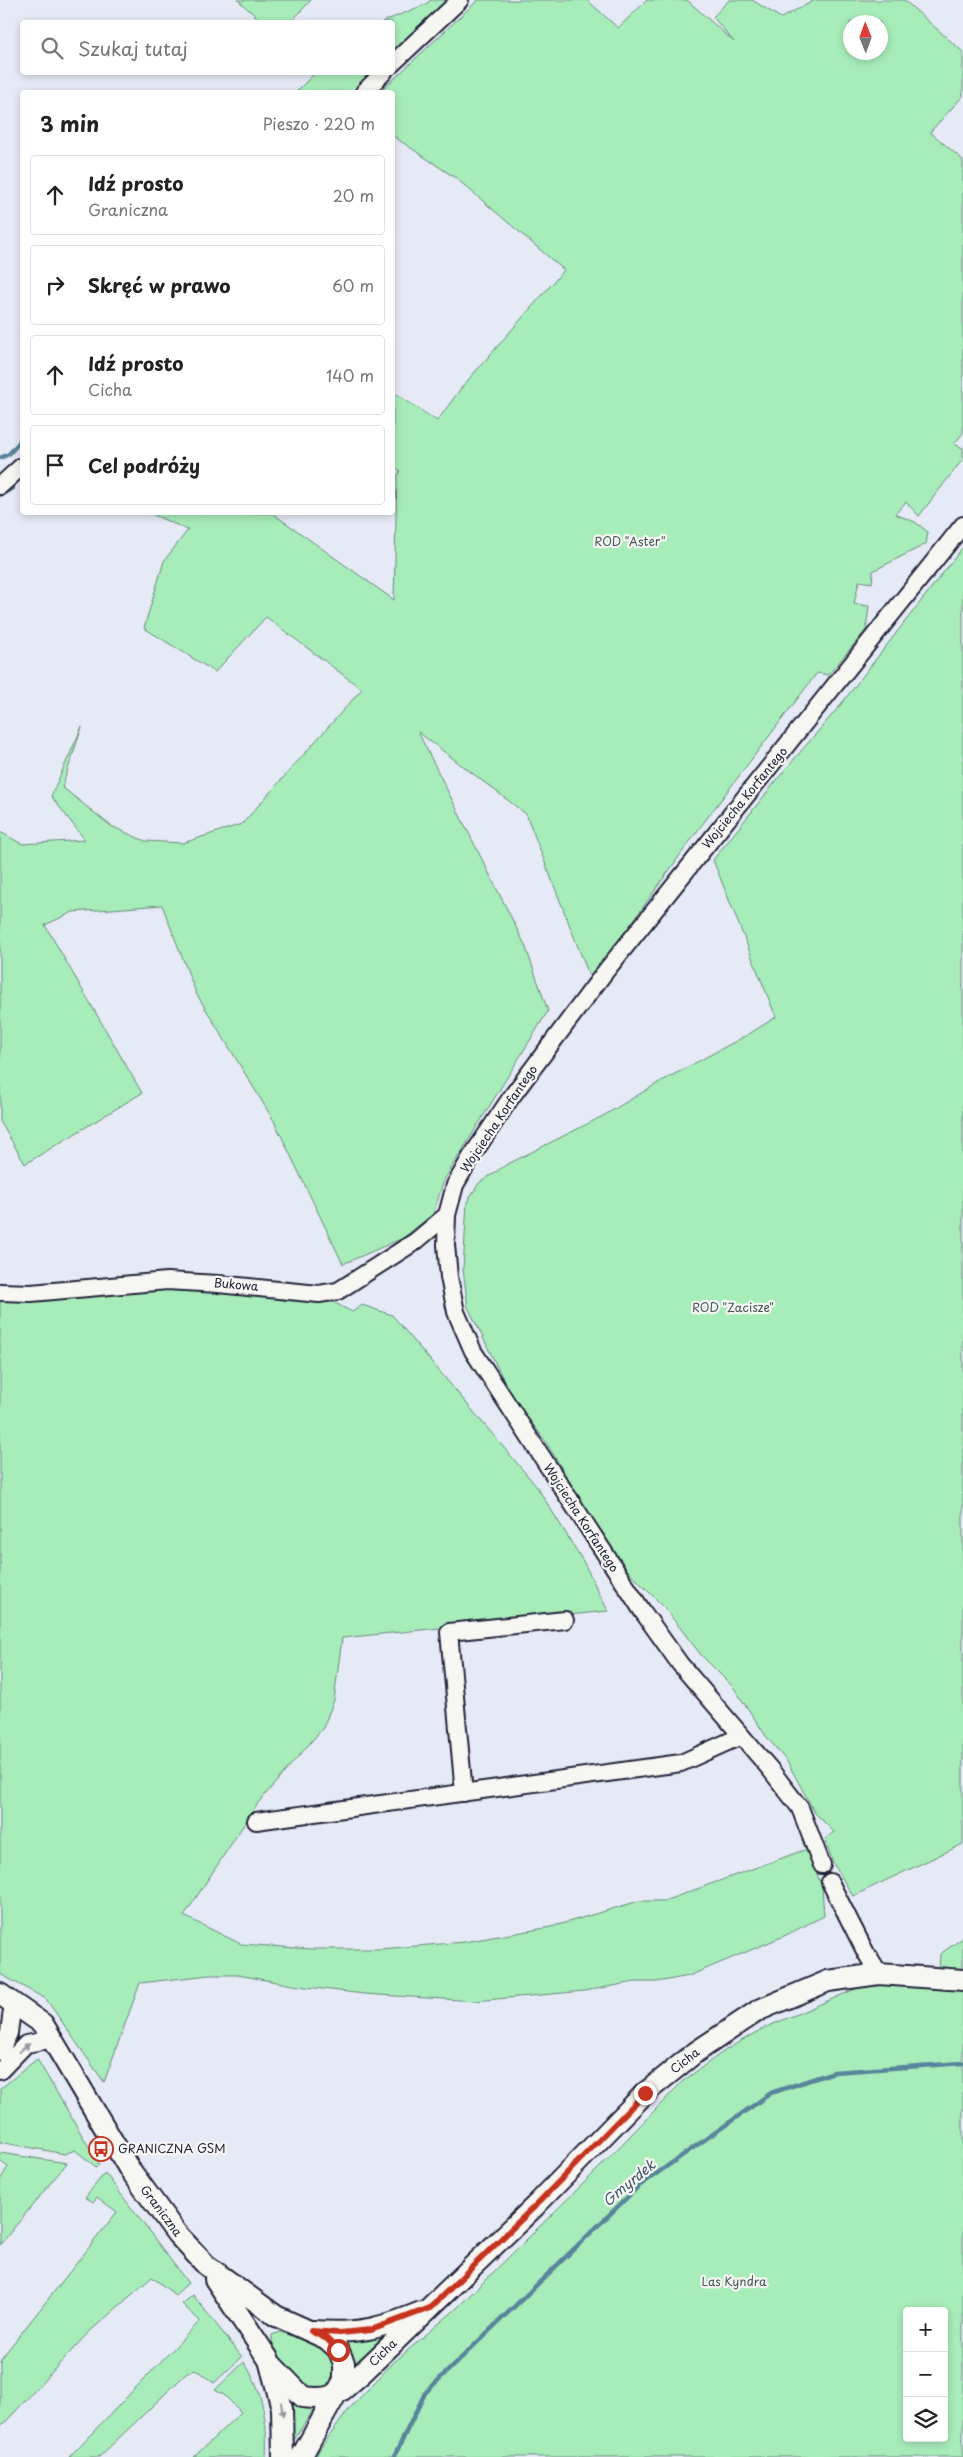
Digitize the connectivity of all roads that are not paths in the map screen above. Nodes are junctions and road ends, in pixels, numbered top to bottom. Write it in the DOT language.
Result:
graph roads {
  1 [pos="460,0"];
  2 [pos="395,61"];
  3 [pos="381,75"];
  4 [pos="366,90"];
  5 [pos="20,468"];
  6 [pos="0,486"];
  7 [pos="963,525"];
  8 [pos="447,1215"];
  9 [pos="0,1292"];
  10 [pos="565,1620"];
  11 [pos="741,1736"];
  12 [pos="464,1793"];
  13 [pos="256,1821"];
  14 [pos="822,1864"];
  15 [pos="830,1882"];
  16 [pos="879,1974"];
  17 [pos="963,1980"];
  18 [pos="6,1998"];
  19 [pos="54,2039"];
  20 [pos="0,2052"];
  21 [pos="0,2071"];
  22 [pos="206,2265"];
  23 [pos="430,2308"];
  24 [pos="276,2316"];
  25 [pos="311,2331"];
  26 [pos="254,2334"];
  27 [pos="270,2363"];
  28 [pos="338,2393"];
  29 [pos="284,2457"];
  30 [pos="301,2457"];
  1 -- 2 [label="street"];
  3 -- 4 [label="street"];
  5 -- 6 [label="street"];
  7 -- 8 [label="street, Wojciecha Korfantego"];
  8 -- 9 [label="street, Bukowa"];
  8 -- 11 [label="street, Wojciecha Korfantego"];
  10 -- 12 [label="street"];
  11 -- 12 [label="street"];
  11 -- 14 [label="street, Wojciecha Korfantego"];
  12 -- 13 [label="street"];
  15 -- 16 [label="street"];
  16 -- 17 [label="street, Cicha"];
  16 -- 23 [label="street, Cicha"];
  18 -- 19 [label="street, Graniczna"];
  18 -- 20 [label="street"];
  21 -- 19 [label="street, one-way"];
  19 -- 22 [label="street, Graniczna"];
  22 -- 24 [label="street, Graniczna"];
  22 -- 26 [label="street"];
  23 -- 25 [label="street"];
  23 -- 28 [label="street, Cicha"];
  24 -- 25 [label="street, Graniczna"];
  24 -- 26 [label="street"];
  25 -- 28 [label="street, Graniczna"];
  26 -- 27 [label="street"];
  27 -- 28 [label="street"];
  27 -- 29 [label="street, one-way"];
  28 -- 30 [label="street"];
}
